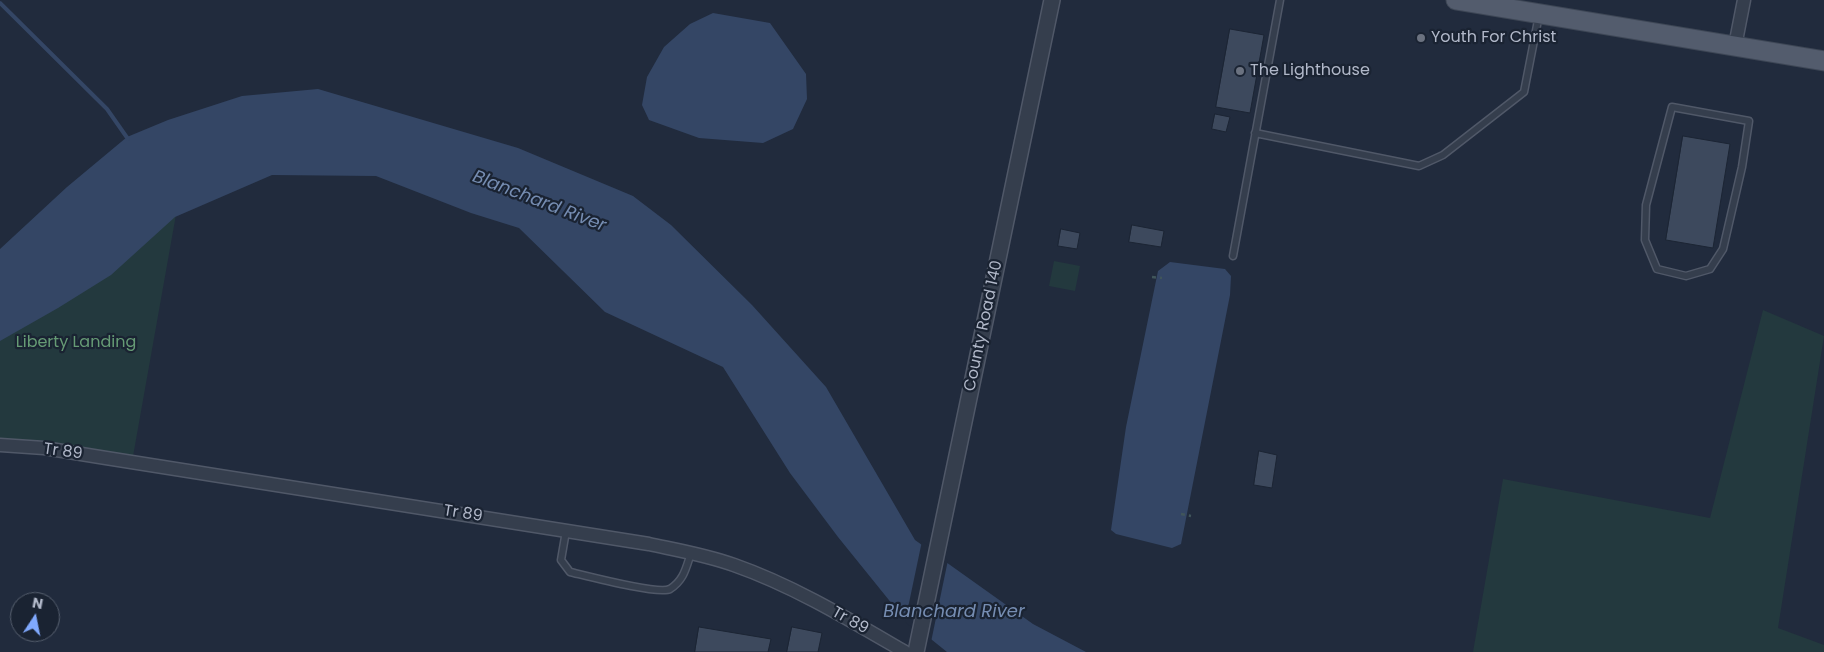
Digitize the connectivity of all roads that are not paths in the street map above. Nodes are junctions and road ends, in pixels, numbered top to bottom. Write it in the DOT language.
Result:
graph roads {
  1 [pos="1052,0"];
  2 [pos="1280,0"];
  3 [pos="1456,0"];
  4 [pos="1744,0"];
  5 [pos="1540,14"];
  6 [pos="1735,46"];
  7 [pos="1824,61"];
  8 [pos="1672,107"];
  9 [pos="1255,133"];
  10 [pos="1233,256"];
  11 [pos="0,445"];
  12 [pos="566,531"];
  13 [pos="691,553"];
  14 [pos="917,647"];
  15 [pos="905,652"];
  1 -- 14 [label="street, County Road 140"];
  2 -- 9 [label="lane"];
  3 -- 5 [label="main road"];
  4 -- 6 [label="street"];
  5 -- 6 [label="main road"];
  5 -- 9 [label="lane"];
  6 -- 7 [label="main road"];
  8 -- 8 [label="lane"];
  9 -- 10 [label="lane"];
  11 -- 12 [label="street, Tr 89"];
  12 -- 13 [label="street, Tr 89"];
  12 -- 13 [label="lane"];
  13 -- 15 [label="street, Tr 89"];
}
